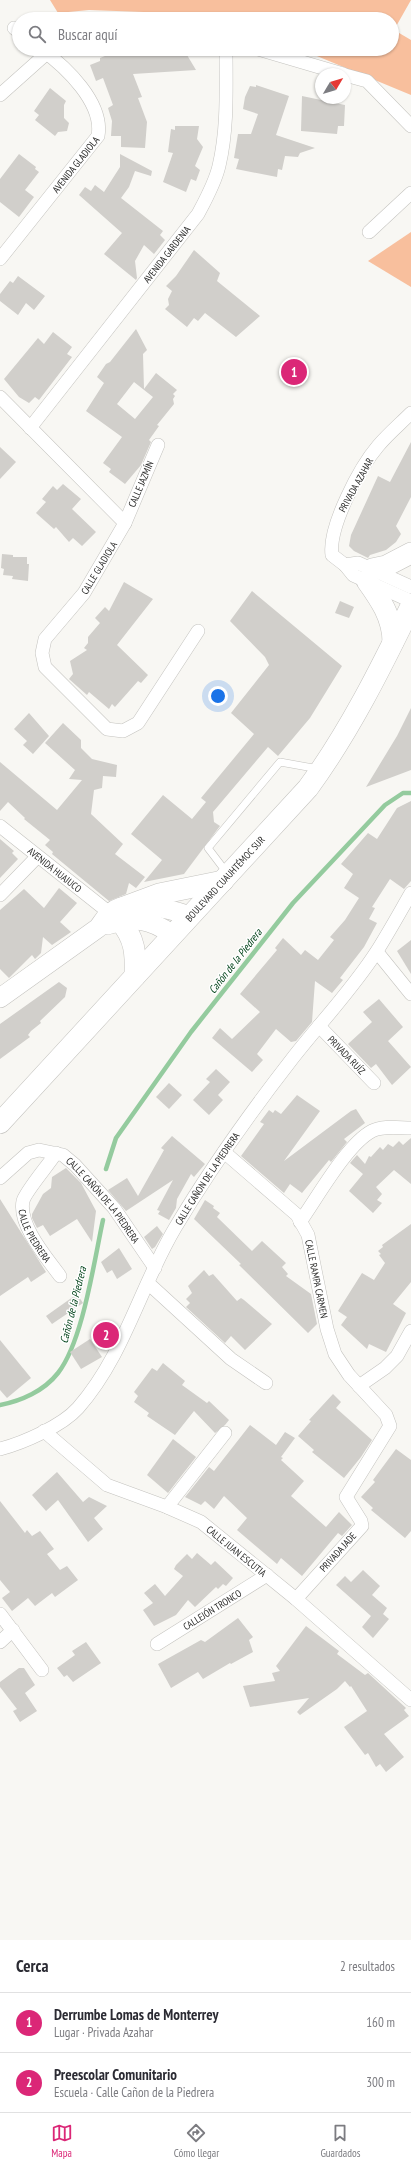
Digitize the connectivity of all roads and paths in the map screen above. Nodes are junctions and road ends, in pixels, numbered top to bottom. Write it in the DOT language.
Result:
graph roads {
  1 [pos="42,56"];
  2 [pos="54,56"];
  3 [pos="226,56"];
  4 [pos="282,56"];
  5 [pos="323,68"];
  6 [pos="351,76"];
  7 [pos="0,95"];
  8 [pos="411,126"];
  9 [pos="411,193"];
  10 [pos="369,232"];
  11 [pos="0,259"];
  12 [pos="0,397"];
  13 [pos="411,413"];
  14 [pos="30,428"];
  15 [pos="158,445"];
  16 [pos="125,523"];
  17 [pos="411,553"];
  18 [pos="369,575"];
  19 [pos="411,587"];
  20 [pos="411,601"];
  21 [pos="411,606"];
  22 [pos="198,630"];
  23 [pos="393,642"];
  24 [pos="321,770"];
  25 [pos="0,826"];
  26 [pos="37,857"];
  27 [pos="226,878"];
  28 [pos="411,893"];
  29 [pos="0,895"];
  30 [pos="118,914"];
  31 [pos="190,916"];
  32 [pos="173,935"];
  33 [pos="377,952"];
  34 [pos="135,976"];
  35 [pos="411,994"];
  36 [pos="0,998"];
  37 [pos="319,1026"];
  38 [pos="374,1084"];
  39 [pos="0,1123"];
  40 [pos="411,1128"];
  41 [pos="224,1152"];
  42 [pos="56,1153"];
  43 [pos="0,1178"];
  44 [pos="300,1222"];
  45 [pos="155,1268"];
  46 [pos="60,1276"];
  47 [pos="148,1283"];
  48 [pos="411,1331"];
  49 [pos="266,1383"];
  50 [pos="359,1386"];
  51 [pos="389,1420"];
  52 [pos="44,1431"];
  53 [pos="225,1433"];
  54 [pos="0,1449"];
  55 [pos="167,1507"];
  56 [pos="267,1575"];
  57 [pos="296,1599"];
  58 [pos="0,1614"];
  59 [pos="12,1630"];
  60 [pos="0,1642"];
  61 [pos="157,1644"];
  62 [pos="42,1670"];
  63 [pos="411,1700"];
  1 -- 7 [label="street"];
  2 -- 11 [label="street, AVENIDA GLADIOLA"];
  3 -- 14 [label="street, AVENIDA GARDENIA"];
  4 -- 5 [label="street"];
  6 -- 8 [label="street"];
  9 -- 10 [label="street"];
  12 -- 14 [label="street"];
  13 -- 18 [label="street, PRIVADA AZAHAR"];
  14 -- 16 [label="street"];
  15 -- 16 [label="street, CALLE JAZMÍN"];
  16 -- 22 [label="street, CALLE GLADIOLA"];
  17 -- 18 [label="main road"];
  18 -- 19 [label="street, PRIVADA AZAHAR"];
  18 -- 20 [label="street, PRIVADA AZAHAR"];
  18 -- 23 [label="main road"];
  21 -- 23 [label="main road, BOULEVARD CUAUHTÉMOC SUR"];
  23 -- 24 [label="main road, BOULEVARD CUAUHTÉMOC SUR"];
  24 -- 27 [label="main road, BOULEVARD CUAUHTÉMOC SUR"];
  24 -- 27 [label="lane"];
  25 -- 26 [label="street, AVENIDA HUAJUCO"];
  26 -- 29 [label="street"];
  26 -- 30 [label="street, AVENIDA HUAJUCO"];
  27 -- 30 [label="main road"];
  27 -- 31 [label="main road, BOULEVARD CUAUHTÉMOC SUR"];
  28 -- 33 [label="street, CALLE CAÑON DE LA PIEDRERA"];
  30 -- 31 [label="main road"];
  30 -- 32 [label="main road"];
  30 -- 34 [label="main road"];
  30 -- 36 [label="main road"];
  31 -- 32 [label="main road, BOULEVARD CUAUHTÉMOC SUR"];
  32 -- 34 [label="main road, BOULEVARD CUAUHTÉMOC SUR"];
  33 -- 35 [label="street"];
  33 -- 37 [label="street, CALLE CAÑON DE LA PIEDRERA"];
  34 -- 39 [label="main road, BOULEVARD CUAUHTÉMOC SUR"];
  37 -- 38 [label="street, PRIVADA RUÍZ"];
  37 -- 41 [label="street, CALLE CAÑON DE LA PIEDRERA"];
  40 -- 44 [label="street"];
  41 -- 44 [label="street, CALLE RAMPA CARMEN"];
  41 -- 45 [label="street, CALLE CAÑON DE LA PIEDRERA"];
  42 -- 43 [label="street, CALLE CAÑÓN DE LA PIEDRERA"];
  42 -- 45 [label="street, CALLE CAÑÓN DE LA PIEDRERA"];
  42 -- 46 [label="street, CALLE PIEDRERA"];
  44 -- 50 [label="street, CALLE RAMPA CARMEN"];
  45 -- 47 [label="street, CALLE CAÑON DE LA PIEDRERA"];
  47 -- 49 [label="street"];
  47 -- 52 [label="street, CALLE CAÑON DE LA PIEDRERA"];
  48 -- 50 [label="street"];
  50 -- 51 [label="street, CALLE RAMPA CARMEN"];
  51 -- 57 [label="street, PRIVADA JADE"];
  52 -- 54 [label="street, CALLE CAÑON DE LA PIEDRERA"];
  52 -- 55 [label="street, CALLE JUAN ESCUTIA"];
  53 -- 55 [label="street"];
  55 -- 56 [label="street, CALLE JUAN ESCUTIA"];
  56 -- 57 [label="street, CALLE JUAN ESCUTIA"];
  56 -- 61 [label="street, CALLEJÓN TRONCO"];
  57 -- 63 [label="street, CALLE JUAN ESCUTIA"];
  58 -- 59 [label="street"];
  59 -- 60 [label="street"];
  59 -- 62 [label="street"];
}
